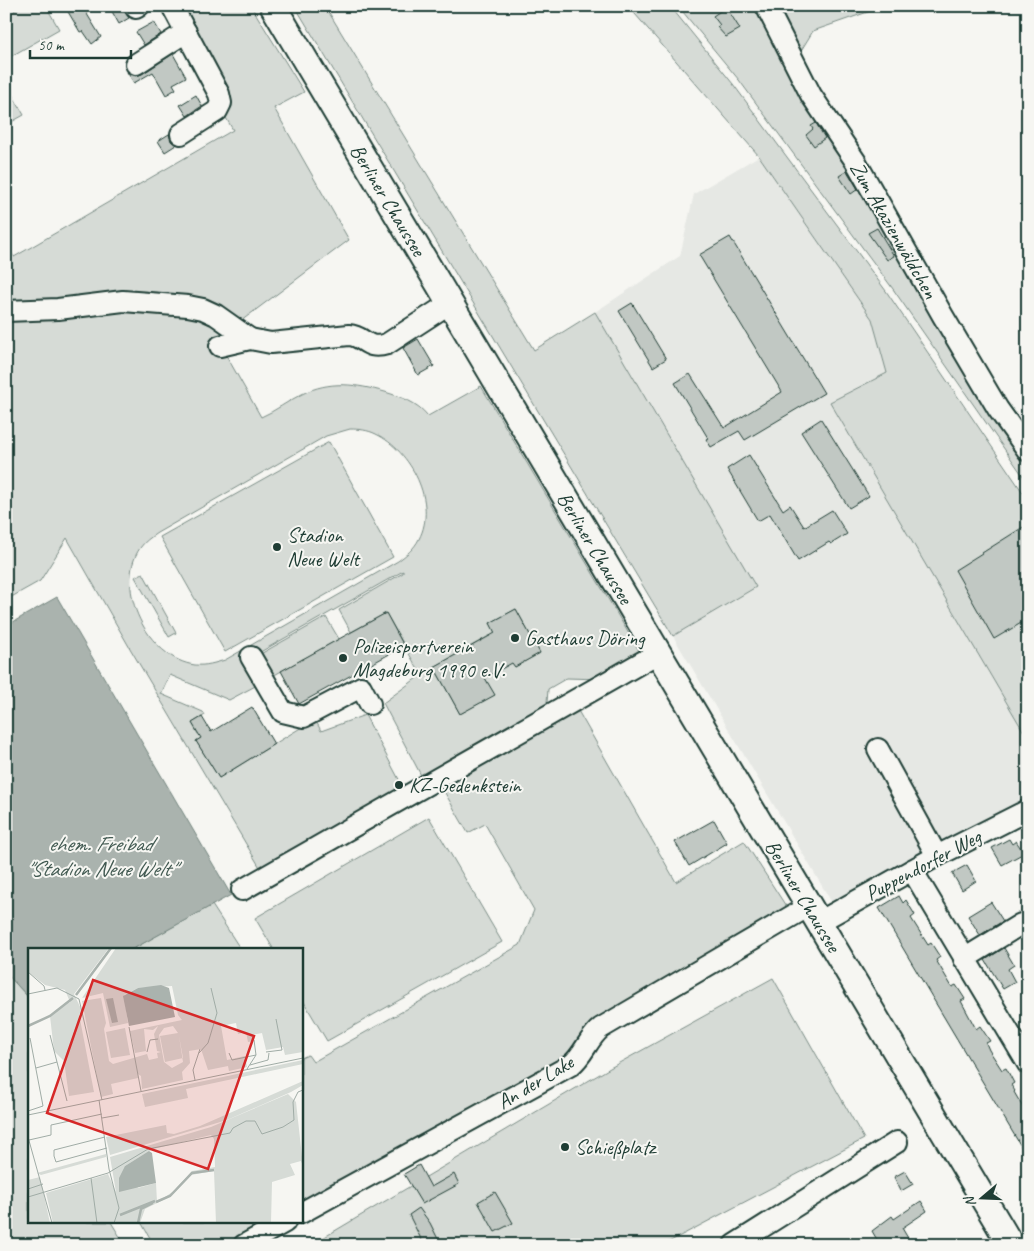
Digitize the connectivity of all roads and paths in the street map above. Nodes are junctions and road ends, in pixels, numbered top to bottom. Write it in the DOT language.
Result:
graph roads {
  1 [pos="172,6"];
  2 [pos="273,6"];
  3 [pos="766,6"];
  4 [pos="188,36"];
  5 [pos="142,64"];
  6 [pos="181,134"];
  7 [pos="450,303"];
  8 [pos="6,311"];
  9 [pos="250,339"];
  10 [pos="220,346"];
  11 [pos="1028,451"];
  12 [pos="658,653"];
  13 [pos="251,657"];
  14 [pos="370,704"];
  15 [pos="878,750"];
  16 [pos="1028,810"];
  17 [pos="937,856"];
  18 [pos="912,870"];
  19 [pos="242,890"];
  20 [pos="814,914"];
  21 [pos="1021,924"];
  22 [pos="964,959"];
  23 [pos="1021,1035"];
  24 [pos="1028,1064"];
  25 [pos="897,1142"];
  26 [pos="302,1212"];
  27 [pos="281,1224"];
  28 [pos="244,1245"];
  29 [pos="734,1245"];
  30 [pos="1011,1245"];
  1 -- 4 [label="street"];
  2 -- 7 [label="main road, Berliner Chaussee"];
  3 -- 11 [label="street, Zum Akazienwäldchen"];
  4 -- 5 [label="street"];
  4 -- 6 [label="street"];
  7 -- 9 [label="street"];
  7 -- 12 [label="main road, Berliner Chaussee"];
  8 -- 9 [label="street"];
  9 -- 10 [label="street"];
  12 -- 19 [label="street"];
  12 -- 20 [label="main road, Berliner Chaussee"];
  13 -- 14 [label="street"];
  15 -- 17 [label="street"];
  16 -- 17 [label="street, Puppendorfer Weg"];
  17 -- 18 [label="street, Puppendorfer Weg"];
  18 -- 20 [label="street, Puppendorfer Weg"];
  18 -- 22 [label="street"];
  20 -- 26 [label="street, An der Lake"];
  20 -- 30 [label="main road, Berliner Chaussee"];
  21 -- 22 [label="street"];
  22 -- 23 [label="street"];
  23 -- 24 [label="street"];
  25 -- 29 [label="street"];
  27 -- 28 [label="street"];
}
